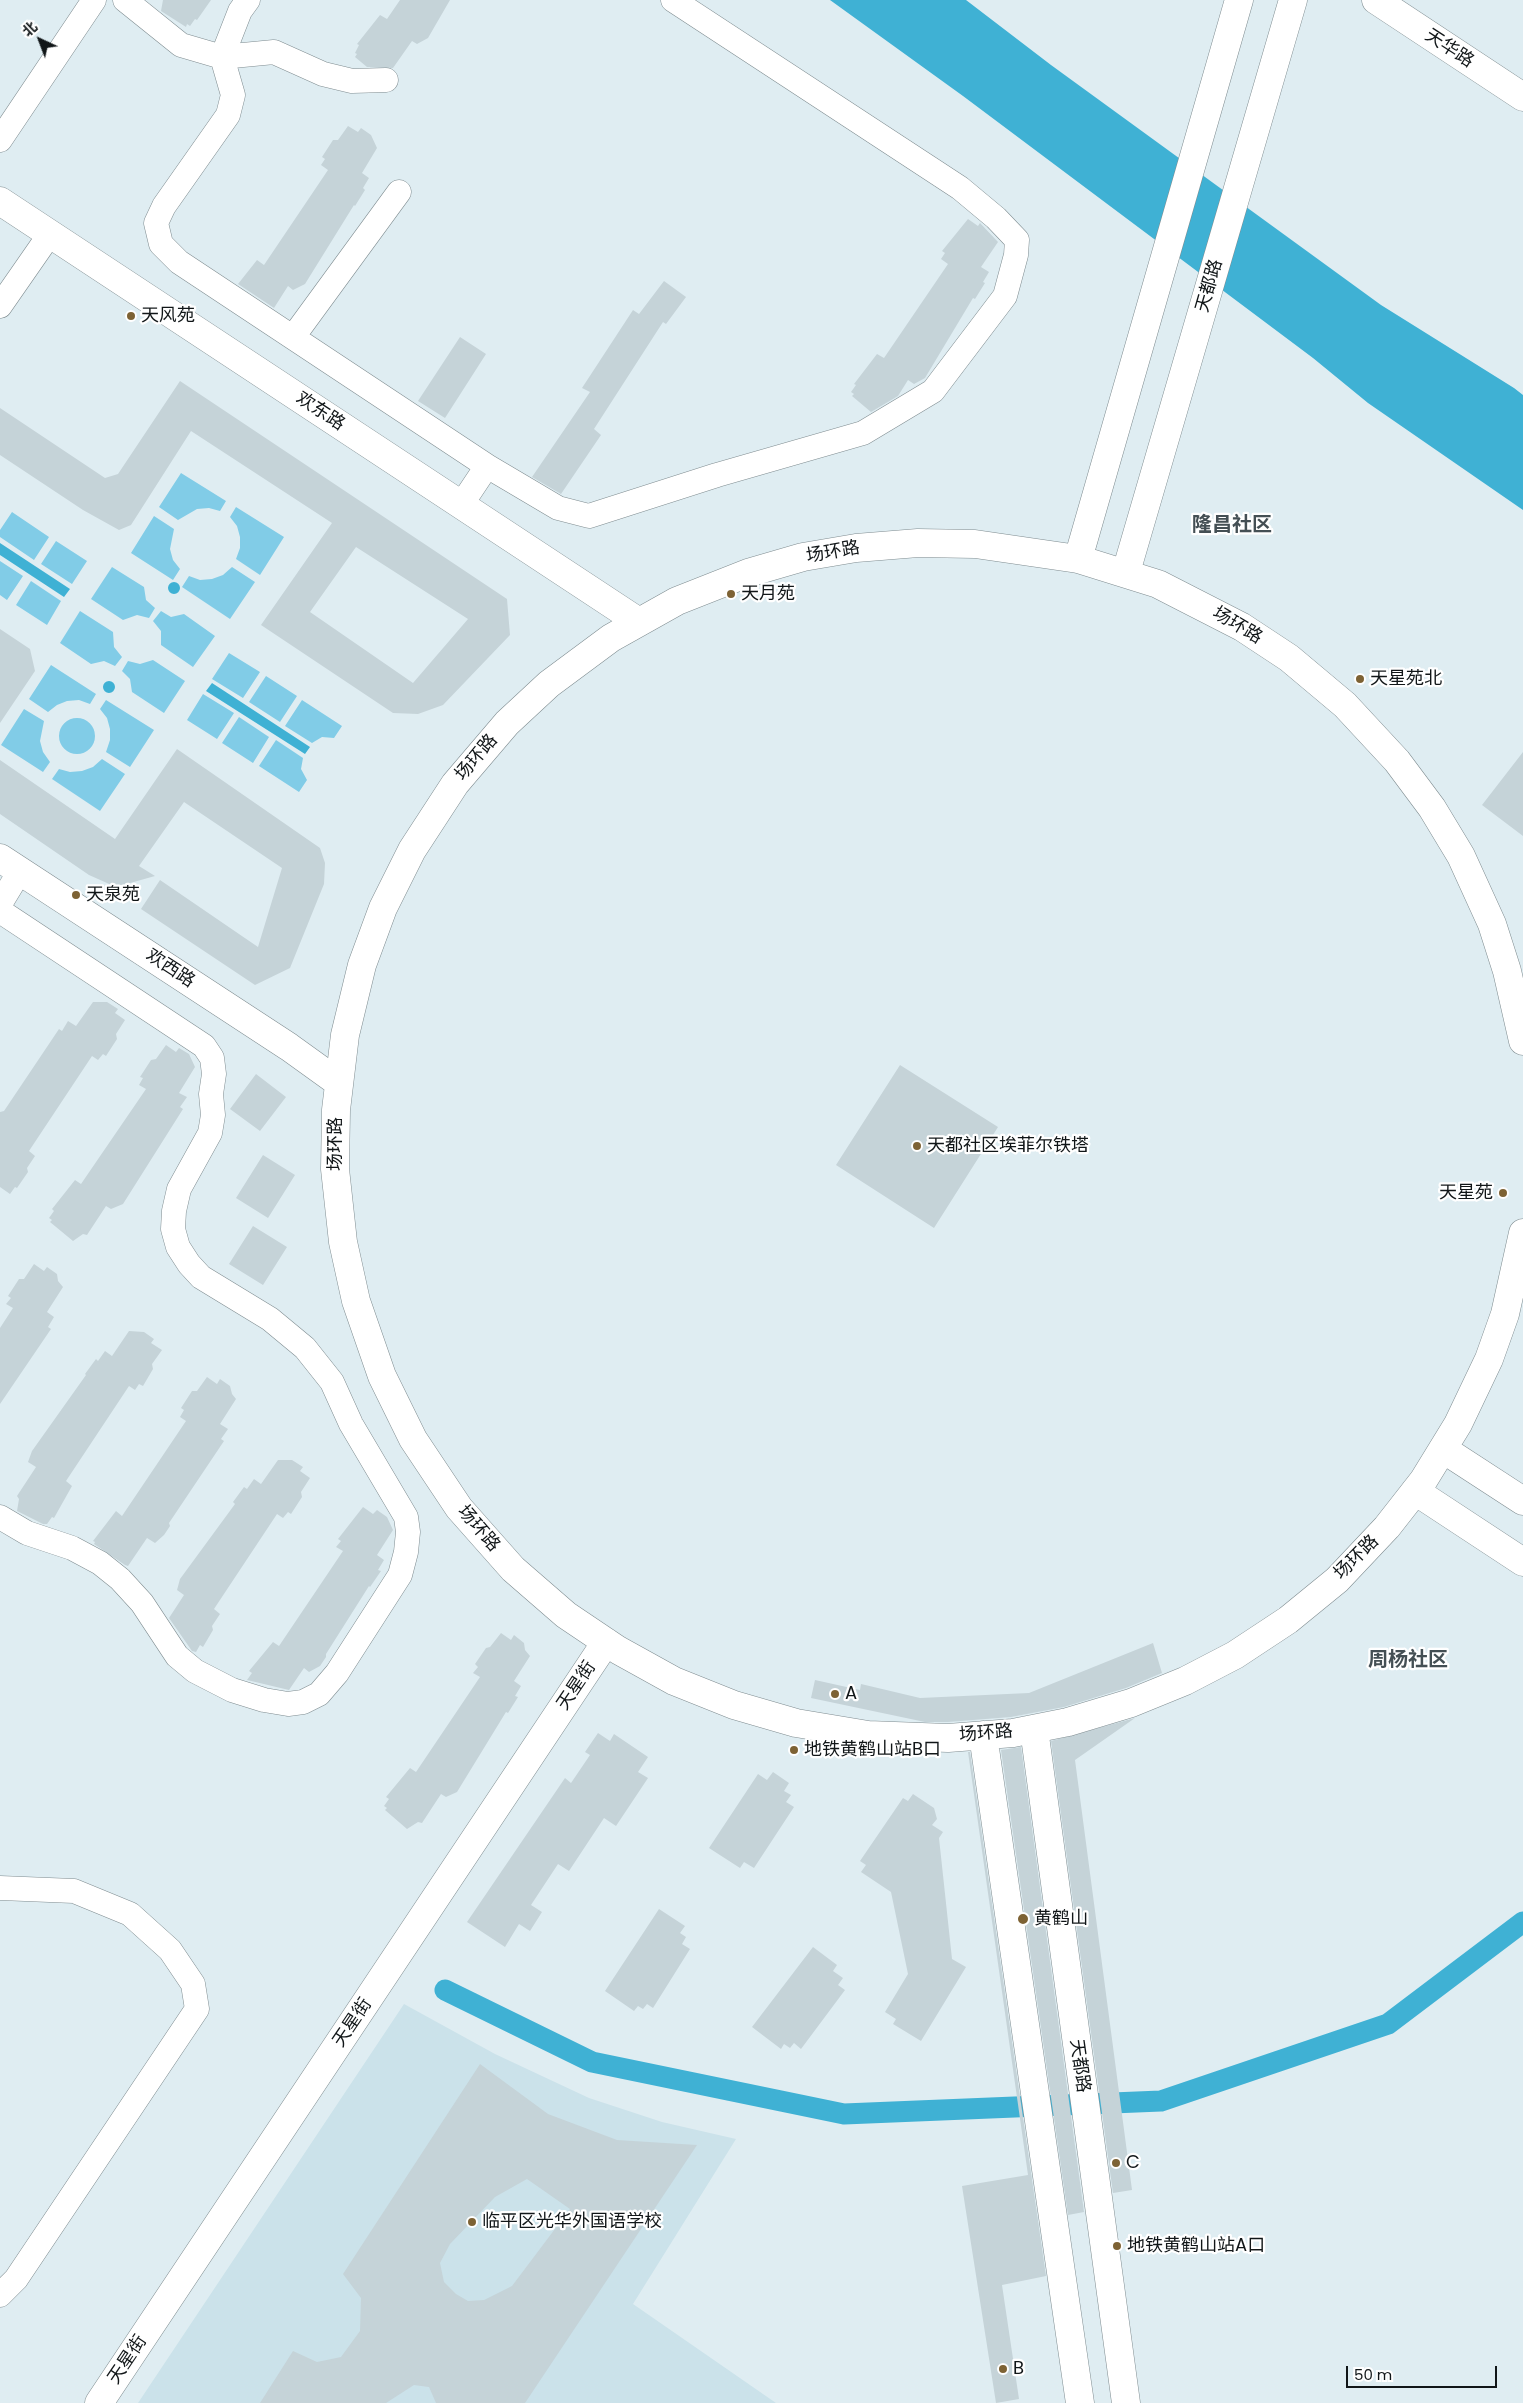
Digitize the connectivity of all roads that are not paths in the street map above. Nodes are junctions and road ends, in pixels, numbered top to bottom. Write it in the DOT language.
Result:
graph roads {
  1 [pos="94,0"];
  2 [pos="125,0"];
  3 [pos="248,0"];
  4 [pos="673,0"];
  5 [pos="1239,0"];
  6 [pos="1293,0"];
  7 [pos="1376,0"];
  8 [pos="222,58"];
  9 [pos="386,80"];
  10 [pos="1523,97"];
  11 [pos="0,140"];
  12 [pos="399,192"];
  13 [pos="0,201"];
  14 [pos="50,234"];
  15 [pos="0,306"];
  16 [pos="293,338"];
  17 [pos="486,466"];
  18 [pos="461,505"];
  19 [pos="1078,559"];
  20 [pos="1126,572"];
  21 [pos="639,622"];
  22 [pos="10,864"];
  23 [pos="0,904"];
  24 [pos="0,911"];
  25 [pos="1523,1041"];
  26 [pos="339,1083"];
  27 [pos="1523,1233"];
  28 [pos="1443,1449"];
  29 [pos="1415,1491"];
  30 [pos="1523,1501"];
  31 [pos="0,1517"];
  32 [pos="1523,1562"];
  33 [pos="606,1642"];
  34 [pos="1034,1729"];
  35 [pos="983,1735"];
  36 [pos="0,1888"];
  37 [pos="0,2295"];
  38 [pos="99,2403"];
  39 [pos="1080,2403"];
  40 [pos="1126,2403"];
  1 -- 11 [label="street"];
  2 -- 8 [label="street"];
  3 -- 8 [label="street"];
  4 -- 17 [label="street"];
  5 -- 19 [label="main road"];
  6 -- 20 [label="main road, 天都路"];
  7 -- 10 [label="main road, 天华路"];
  8 -- 9 [label="street"];
  8 -- 16 [label="street"];
  12 -- 16 [label="street"];
  13 -- 14 [label="main road, 欢东路"];
  14 -- 15 [label="street"];
  14 -- 18 [label="main road, 欢东路"];
  16 -- 17 [label="street"];
  17 -- 18 [label="street"];
  18 -- 21 [label="main road, 欢东路"];
  19 -- 20 [label="main road, 场环路"];
  19 -- 21 [label="main road, 场环路"];
  20 -- 25 [label="main road, 场环路"];
  21 -- 26 [label="main road, 场环路"];
  22 -- 23 [label="street"];
  22 -- 26 [label="main road, 欢西路"];
  24 -- 31 [label="street"];
  26 -- 33 [label="main road, 场环路"];
  27 -- 28 [label="main road, 场环路"];
  28 -- 29 [label="main road, 场环路"];
  28 -- 30 [label="main road"];
  29 -- 32 [label="main road"];
  29 -- 34 [label="main road, 场环路"];
  33 -- 35 [label="main road, 场环路"];
  33 -- 38 [label="main road, 天星街"];
  34 -- 35 [label="main road, 场环路"];
  34 -- 40 [label="main road, 天都路"];
  35 -- 39 [label="main road"];
  36 -- 37 [label="street"];
}
